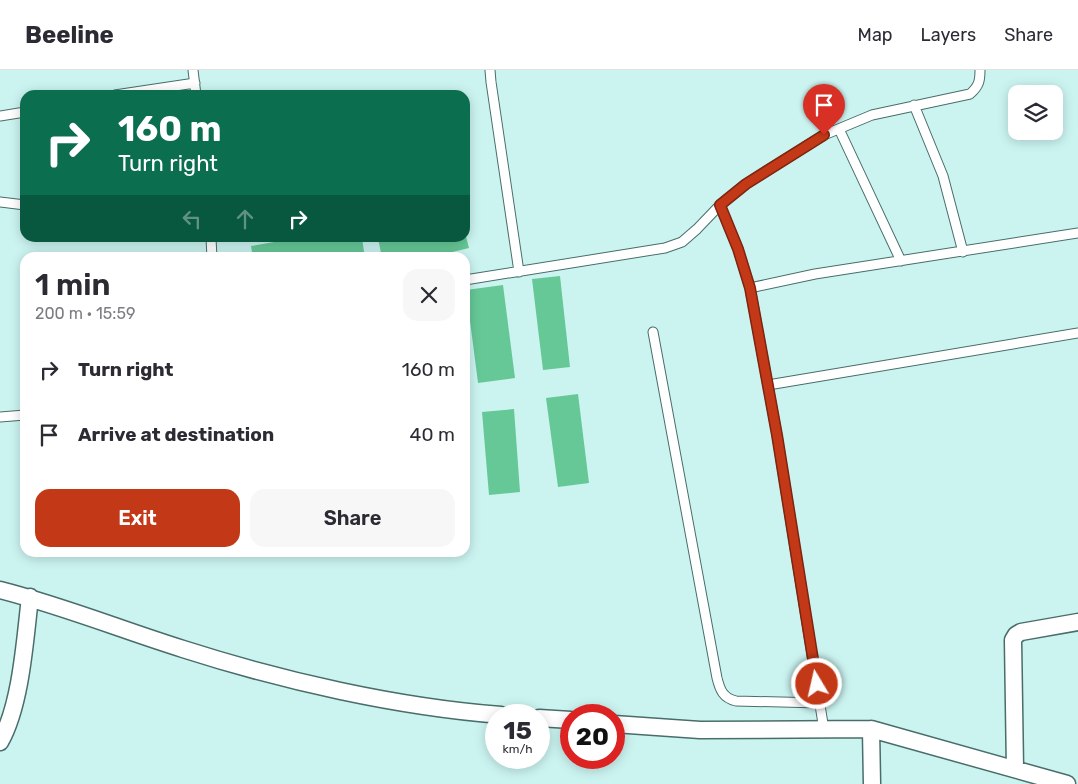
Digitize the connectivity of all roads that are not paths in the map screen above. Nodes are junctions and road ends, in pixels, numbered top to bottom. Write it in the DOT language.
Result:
graph roads {
  1 [pos="193,70"];
  2 [pos="490,70"];
  3 [pos="980,70"];
  4 [pos="195,83"];
  5 [pos="148,90"];
  6 [pos="196,90"];
  7 [pos="914,106"];
  8 [pos="20,113"];
  9 [pos="0,116"];
  10 [pos="839,129"];
  11 [pos="0,202"];
  12 [pos="20,204"];
  13 [pos="720,205"];
  14 [pos="1078,233"];
  15 [pos="963,252"];
  16 [pos="901,261"];
  17 [pos="519,272"];
  18 [pos="470,279"];
  19 [pos="750,288"];
  20 [pos="653,332"];
  21 [pos="1078,333"];
  22 [pos="768,384"];
  23 [pos="20,415"];
  24 [pos="0,417"];
  25 [pos="0,590"];
  26 [pos="30,597"];
  27 [pos="1078,622"];
  28 [pos="820,703"];
  29 [pos="485,714"];
  30 [pos="625,725"];
  31 [pos="871,729"];
  32 [pos="824,730"];
  33 [pos="0,742"];
  34 [pos="1015,769"];
  35 [pos="872,784"];
  36 [pos="1067,784"];
  1 -- 4 [label="lane"];
  2 -- 17 [label="lane"];
  3 -- 7 [label="lane"];
  4 -- 5 [label="lane"];
  4 -- 6 [label="lane"];
  7 -- 10 [label="lane"];
  7 -- 15 [label="lane"];
  8 -- 9 [label="lane"];
  10 -- 13 [label="lane"];
  10 -- 16 [label="lane"];
  11 -- 12 [label="lane"];
  13 -- 17 [label="lane"];
  13 -- 19 [label="lane"];
  14 -- 15 [label="lane"];
  15 -- 16 [label="lane"];
  16 -- 19 [label="lane"];
  17 -- 18 [label="lane"];
  19 -- 22 [label="lane"];
  20 -- 28 [label="lane"];
  21 -- 22 [label="lane"];
  22 -- 28 [label="lane"];
  23 -- 24 [label="lane"];
  25 -- 26 [label="street"];
  26 -- 29 [label="street"];
  26 -- 33 [label="street"];
  27 -- 34 [label="street"];
  28 -- 32 [label="lane"];
  30 -- 32 [label="street"];
  31 -- 32 [label="street"];
  31 -- 34 [label="street"];
  31 -- 35 [label="street"];
  34 -- 36 [label="street"];
}
